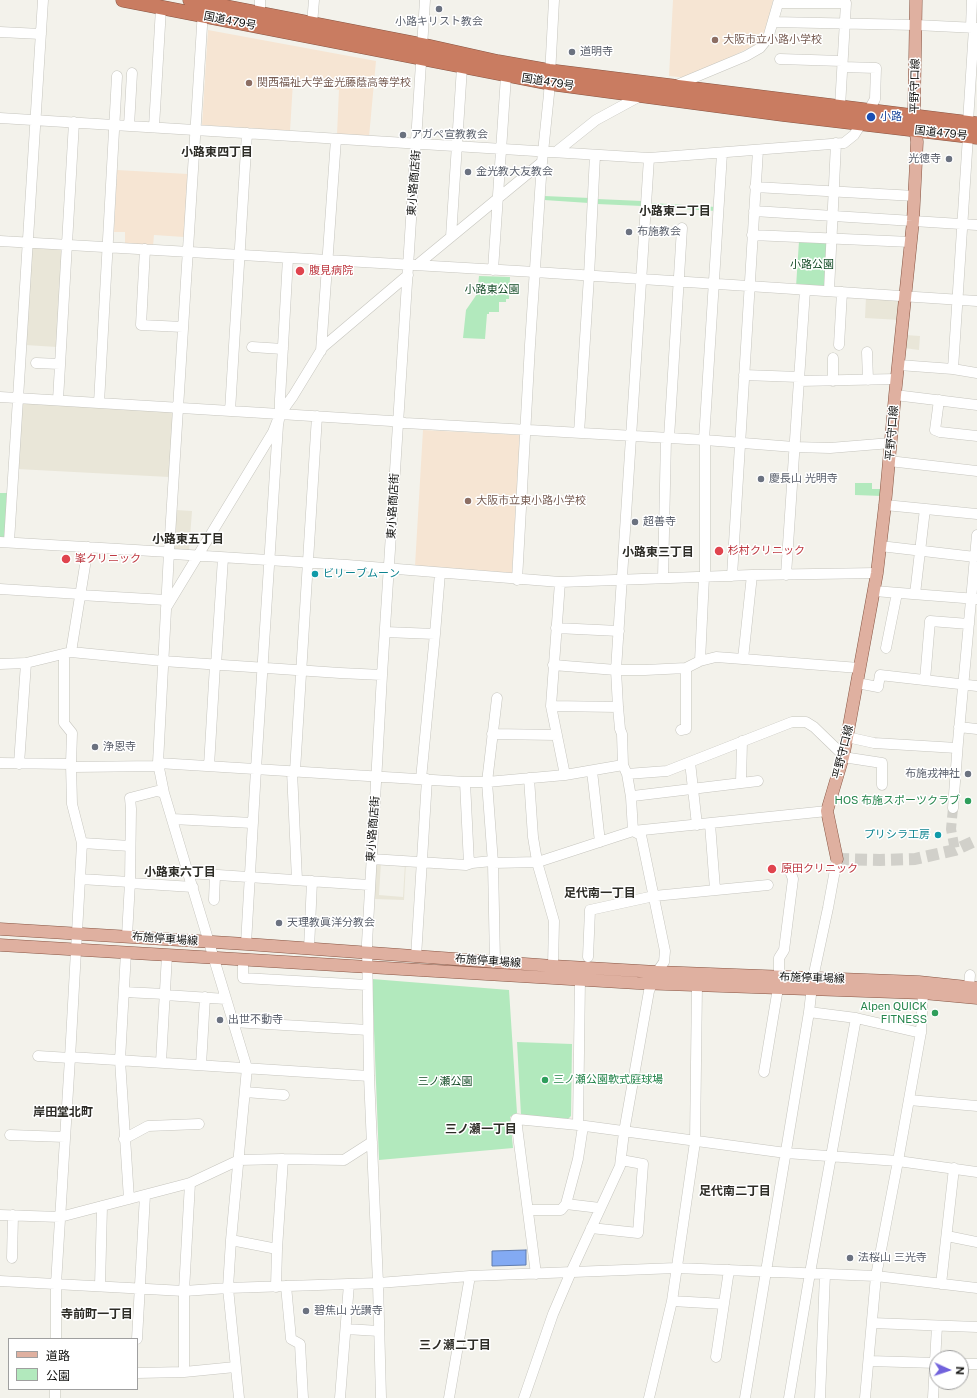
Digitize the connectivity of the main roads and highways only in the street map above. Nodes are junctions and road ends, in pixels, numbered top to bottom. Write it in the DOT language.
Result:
graph roads {
  1 [pos="124,0"];
  2 [pos="916,0"];
  3 [pos="200,5"];
  4 [pos="260,7"];
  5 [pos="422,52"];
  6 [pos="549,77"];
  7 [pos="914,116"];
  8 [pos="915,130"];
  9 [pos="973,130"];
  10 [pos="837,859"];
  11 [pos="0,929"];
  12 [pos="0,945"];
  13 [pos="778,982"];
  14 [pos="972,984"];
  15 [pos="921,988"];
  16 [pos="977,998"];
  1 -- 3 [label="highway, 国道479号"];
  2 -- 7 [label="main road, 平野守口線"];
  3 -- 4 [label="highway, 国道479号"];
  3 -- 5 [label="highway, 国道479号"];
  4 -- 5 [label="highway, 国道479号"];
  5 -- 6 [label="highway, 国道479号"];
  5 -- 6 [label="highway, 国道479号"];
  6 -- 7 [label="highway, 国道479号"];
  6 -- 8 [label="highway, 国道479号"];
  7 -- 8 [label="main road, 平野守口線"];
  7 -- 9 [label="highway, 国道479号"];
  8 -- 9 [label="highway, 国道479号"];
  8 -- 10 [label="main road, 平野守口線"];
  11 -- 13 [label="main road, 布施停車場線"];
  12 -- 13 [label="main road, 布施停車場線"];
  13 -- 15 [label="main road, 布施停車場線"];
  14 -- 15 [label="main road, 布施停車場線"];
  15 -- 16 [label="main road, 布施停車場線"];
}
